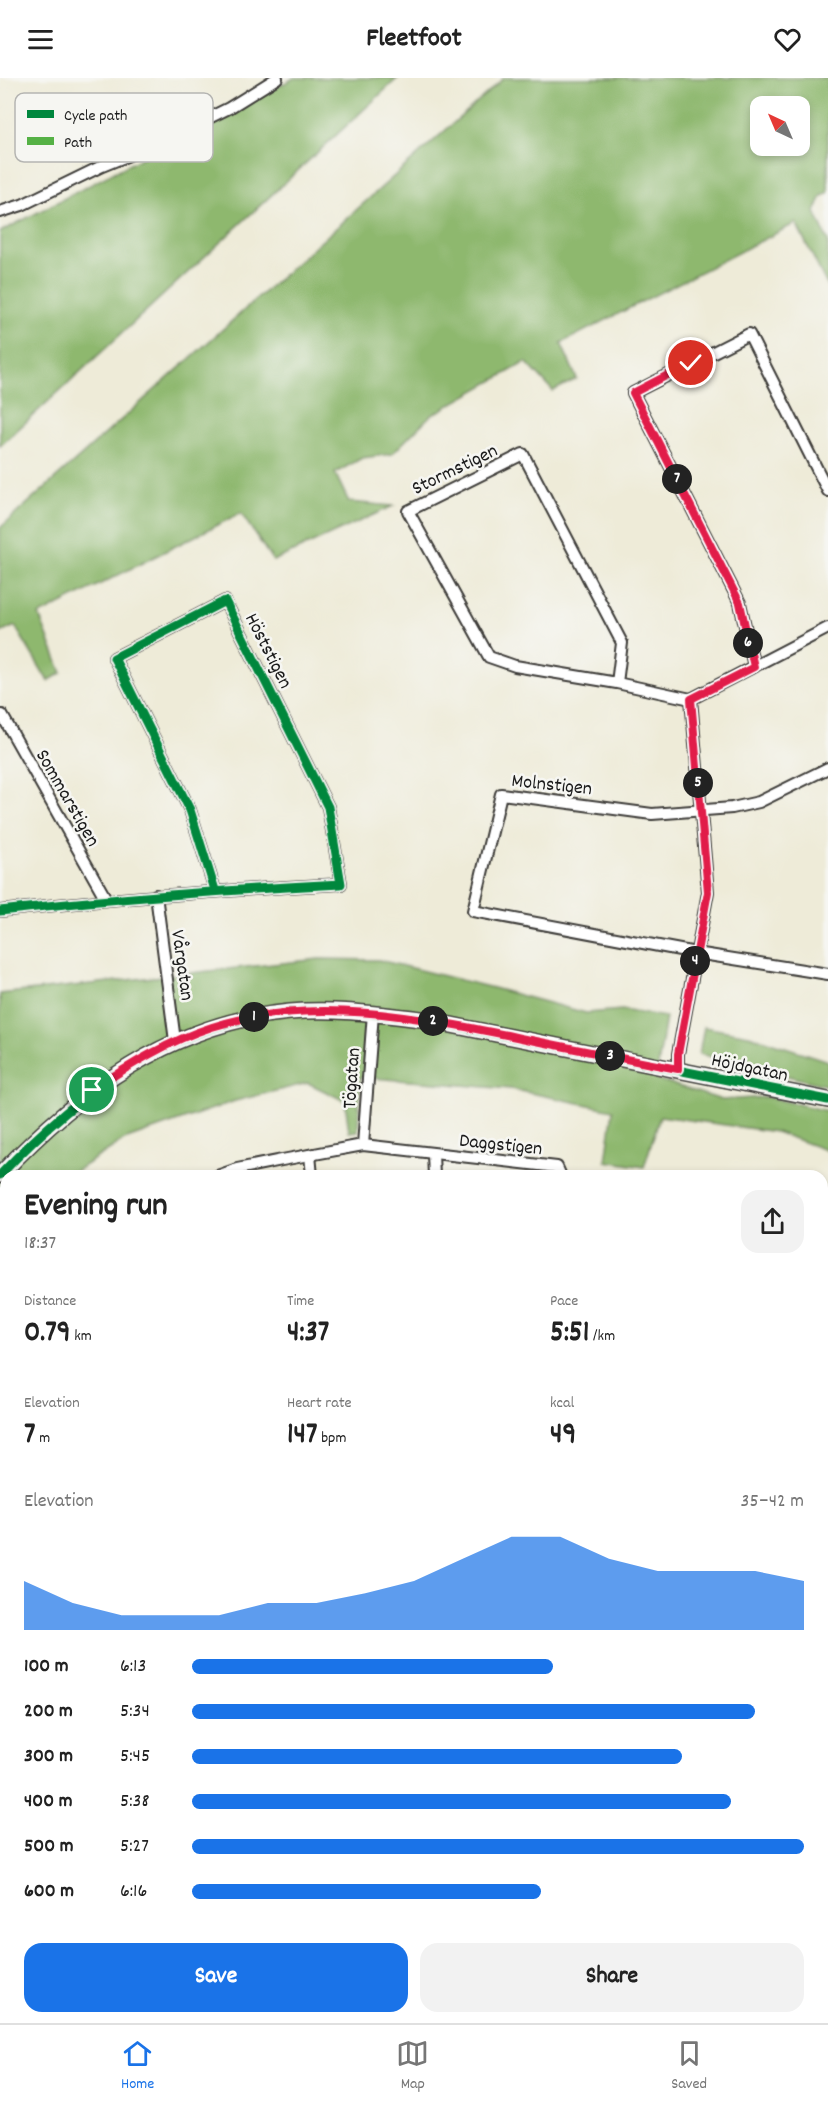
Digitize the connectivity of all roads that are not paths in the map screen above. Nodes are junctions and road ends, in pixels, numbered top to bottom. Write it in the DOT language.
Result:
graph roads {
  1 [pos="277,78"];
  2 [pos="213,116"];
  3 [pos="112,162"];
  4 [pos="0,212"];
  5 [pos="828,491"];
  6 [pos="828,628"];
  7 [pos="754,667"];
  8 [pos="617,682"];
  9 [pos="691,699"];
  10 [pos="0,717"];
  11 [pos="828,768"];
  12 [pos="700,810"];
  13 [pos="215,890"];
  14 [pos="156,895"];
  15 [pos="106,899"];
  16 [pos="0,911"];
  17 [pos="696,953"];
  18 [pos="828,973"];
  19 [pos="373,1013"];
  20 [pos="175,1041"];
  21 [pos="678,1069"];
  22 [pos="828,1100"];
  23 [pos="363,1145"];
  24 [pos="433,1154"];
  25 [pos="310,1155"];
  26 [pos="5,1170"];
  27 [pos="238,1170"];
  28 [pos="311,1170"];
  29 [pos="434,1170"];
  30 [pos="558,1170"];
  1 -- 2 [label="street"];
  3 -- 4 [label="street"];
  5 -- 7 [label="street"];
  6 -- 7 [label="street"];
  7 -- 9 [label="street"];
  8 -- 8 [label="street, Stormstigen"];
  8 -- 9 [label="street, Stormstigen"];
  9 -- 12 [label="street"];
  10 -- 15 [label="street, Sommarstigen"];
  11 -- 12 [label="street, Molnstigen"];
  12 -- 17 [label="street"];
  12 -- 17 [label="street, Molnstigen"];
  13 -- 13 [label="street, Höststigen"];
  13 -- 14 [label="street, Höststigen"];
  14 -- 15 [label="street"];
  14 -- 20 [label="street, Vårgatan"];
  15 -- 16 [label="street"];
  17 -- 18 [label="street"];
  17 -- 21 [label="street"];
  19 -- 20 [label="street, Höjdgatan"];
  19 -- 21 [label="street, Höjdgatan"];
  19 -- 23 [label="street, Tögatan"];
  20 -- 26 [label="street, Höjdgatan"];
  21 -- 22 [label="street, Höjdgatan"];
  23 -- 24 [label="street, Daggstigen"];
  23 -- 25 [label="street, Daggstigen"];
  24 -- 29 [label="street, Daggstigen"];
  24 -- 30 [label="street, Daggstigen"];
  25 -- 27 [label="street, Daggstigen"];
  25 -- 28 [label="street"];
}
